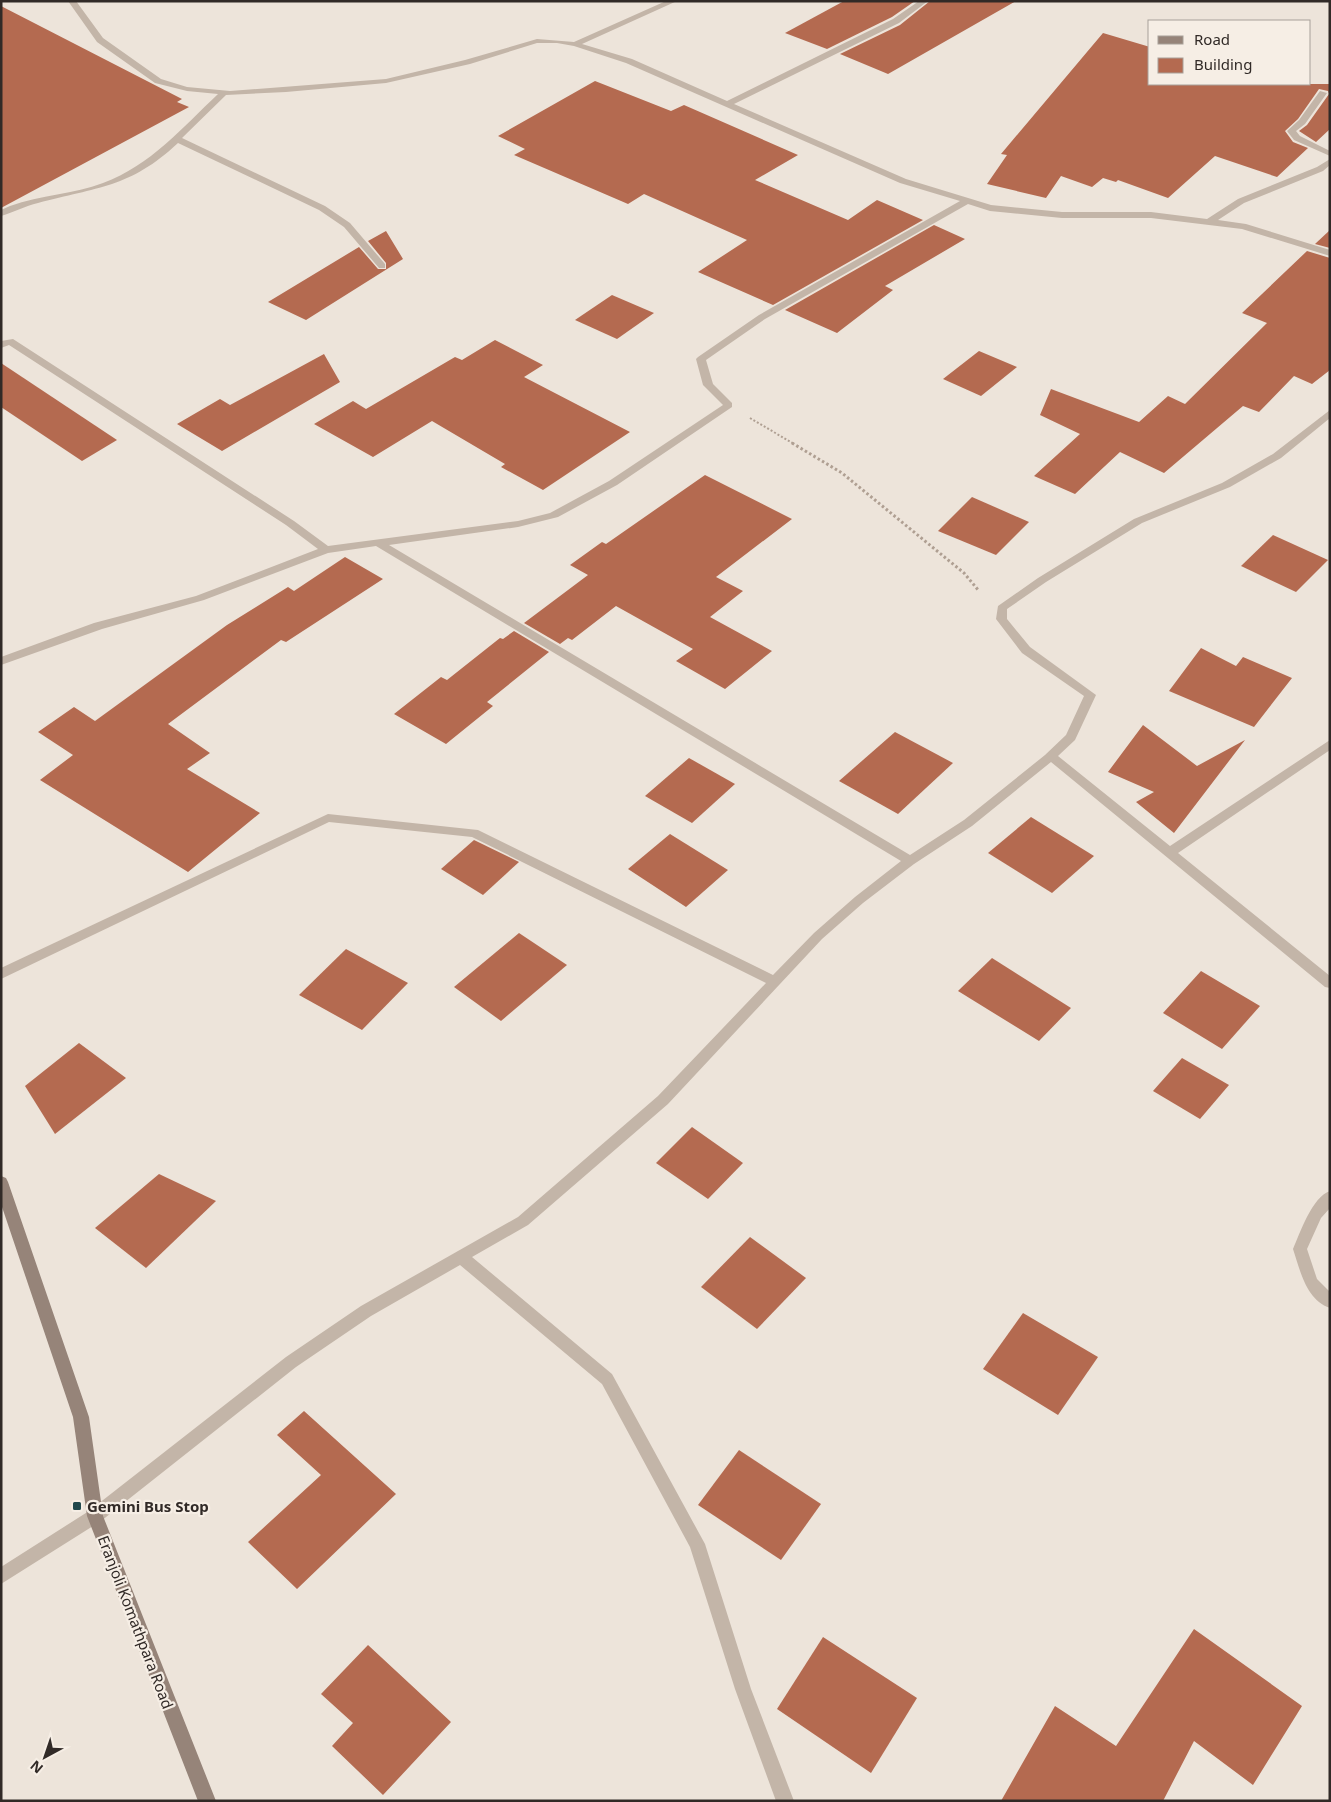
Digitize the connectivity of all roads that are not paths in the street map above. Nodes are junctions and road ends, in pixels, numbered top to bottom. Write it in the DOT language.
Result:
graph roads {
  1 [pos="72,1"];
  2 [pos="672,1"];
  3 [pos="924,1"];
  4 [pos="575,44"];
  5 [pos="225,92"];
  6 [pos="1322,93"];
  7 [pos="730,103"];
  8 [pos="179,140"];
  9 [pos="1330,154"];
  10 [pos="1330,161"];
  11 [pos="967,201"];
  12 [pos="1,213"];
  13 [pos="1209,222"];
  14 [pos="1330,253"];
  15 [pos="382,266"];
  16 [pos="1,345"];
  17 [pos="1330,413"];
  18 [pos="380,544"];
  19 [pos="326,550"];
  20 [pos="1,661"];
  21 [pos="1330,744"];
  22 [pos="1051,756"];
  23 [pos="1172,852"];
  24 [pos="910,861"];
  25 [pos="1,974"];
  26 [pos="775,982"];
  27 [pos="1330,983"];
  28 [pos="1,1182"];
  29 [pos="1330,1198"];
  30 [pos="460,1256"];
  31 [pos="1330,1302"];
  32 [pos="95,1516"];
  33 [pos="1,1576"];
  34 [pos="207,1801"];
  35 [pos="785,1801"];
  1 -- 5 [label="street"];
  2 -- 4 [label="street"];
  3 -- 7 [label="street"];
  4 -- 5 [label="street"];
  4 -- 7 [label="street"];
  5 -- 8 [label="street"];
  6 -- 9 [label="street"];
  7 -- 11 [label="street"];
  8 -- 12 [label="street"];
  8 -- 15 [label="street"];
  10 -- 13 [label="street"];
  11 -- 13 [label="street"];
  11 -- 18 [label="street"];
  13 -- 14 [label="street"];
  16 -- 19 [label="street"];
  17 -- 22 [label="street"];
  18 -- 19 [label="street"];
  18 -- 24 [label="street"];
  19 -- 20 [label="street"];
  21 -- 23 [label="street"];
  22 -- 23 [label="street"];
  22 -- 24 [label="street"];
  23 -- 27 [label="street"];
  24 -- 26 [label="street"];
  25 -- 26 [label="street"];
  26 -- 30 [label="street"];
  28 -- 32 [label="main road, Eranjoli Komathpara Road"];
  29 -- 31 [label="street"];
  30 -- 32 [label="street"];
  30 -- 35 [label="street"];
  32 -- 33 [label="street"];
  32 -- 34 [label="main road, Eranjoli Komathpara Road"];
}
